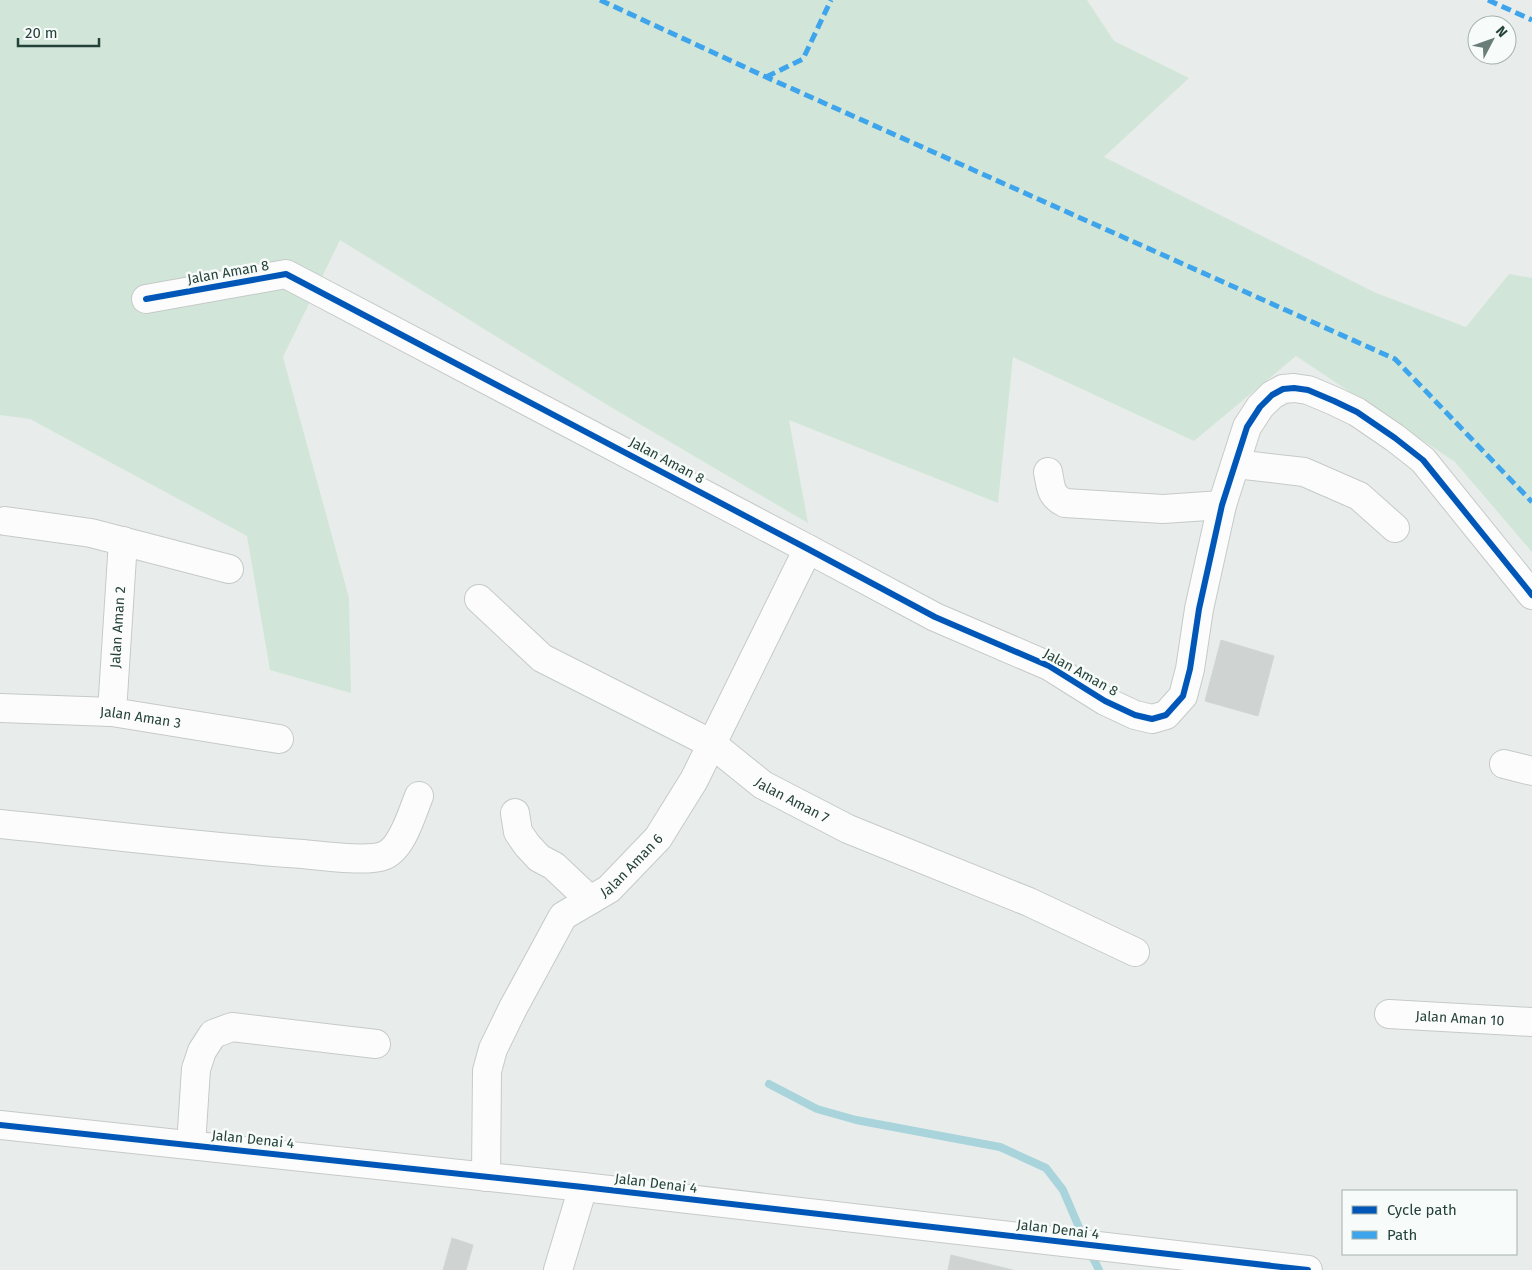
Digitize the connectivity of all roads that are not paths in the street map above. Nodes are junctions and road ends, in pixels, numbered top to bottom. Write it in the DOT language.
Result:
graph roads {
  1 [pos="146,299"];
  2 [pos="1236,464"];
  3 [pos="1048,472"];
  4 [pos="1222,505"];
  5 [pos="5,521"];
  6 [pos="1395,528"];
  7 [pos="123,541"];
  8 [pos="808,549"];
  9 [pos="229,569"];
  10 [pos="1532,595"];
  11 [pos="479,599"];
  12 [pos="0,708"];
  13 [pos="112,712"];
  14 [pos="279,739"];
  15 [pos="712,744"];
  16 [pos="1504,764"];
  17 [pos="1532,771"];
  18 [pos="419,796"];
  19 [pos="515,813"];
  20 [pos="0,824"];
  21 [pos="590,900"];
  22 [pos="1135,952"];
  23 [pos="1389,1014"];
  24 [pos="1532,1022"];
  25 [pos="376,1044"];
  26 [pos="0,1125"];
  27 [pos="191,1145"];
  28 [pos="486,1177"];
  29 [pos="583,1187"];
  30 [pos="558,1270"];
  31 [pos="1308,1270"];
  1 -- 8 [label="street, Jalan Aman 8"];
  2 -- 4 [label="street"];
  2 -- 6 [label="street"];
  2 -- 10 [label="street"];
  3 -- 4 [label="street"];
  4 -- 8 [label="street, Jalan Aman 8"];
  5 -- 7 [label="street"];
  7 -- 9 [label="street"];
  7 -- 13 [label="street, Jalan Aman 2"];
  8 -- 15 [label="street, Jalan Aman 6"];
  11 -- 15 [label="street, Jalan Aman 7"];
  12 -- 13 [label="street, Jalan Aman 3"];
  13 -- 14 [label="street, Jalan Aman 3"];
  15 -- 21 [label="street, Jalan Aman 6"];
  15 -- 22 [label="street, Jalan Aman 7"];
  16 -- 17 [label="street"];
  18 -- 20 [label="street"];
  19 -- 21 [label="street"];
  21 -- 28 [label="street, Jalan Aman 6"];
  23 -- 24 [label="street, Jalan Aman 10"];
  25 -- 27 [label="street"];
  26 -- 27 [label="street, Jalan Denai 4"];
  27 -- 28 [label="street, Jalan Denai 4"];
  28 -- 29 [label="street, Jalan Denai 4"];
  29 -- 30 [label="street"];
  29 -- 31 [label="street, Jalan Denai 4"];
}
